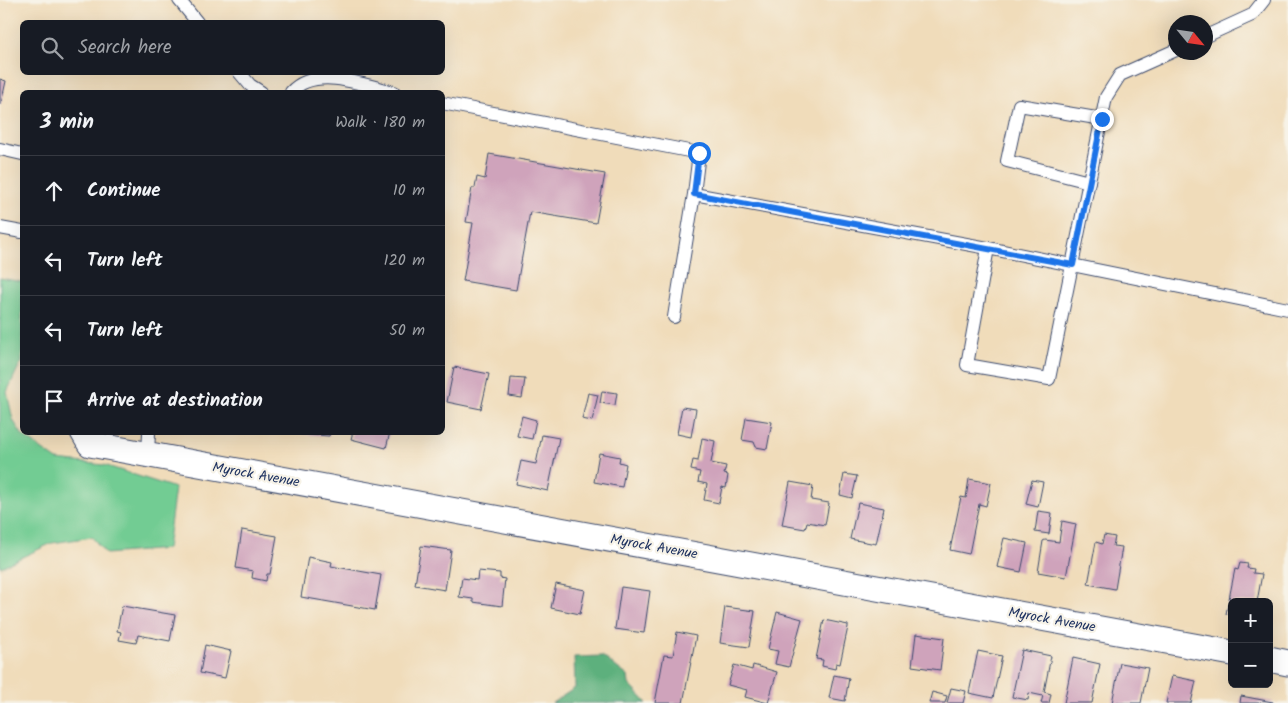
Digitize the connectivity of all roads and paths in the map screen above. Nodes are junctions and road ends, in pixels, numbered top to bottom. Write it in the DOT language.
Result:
graph roads {
  1 [pos="179,0"];
  2 [pos="1264,0"];
  3 [pos="195,20"];
  4 [pos="1213,33"];
  5 [pos="1168,54"];
  6 [pos="242,75"];
  7 [pos="355,88"];
  8 [pos="258,90"];
  9 [pos="293,90"];
  10 [pos="374,90"];
  11 [pos="445,105"];
  12 [pos="1102,119"];
  13 [pos="0,148"];
  14 [pos="20,153"];
  15 [pos="1089,182"];
  16 [pos="694,194"];
  17 [pos="0,228"];
  18 [pos="20,232"];
  19 [pos="988,248"];
  20 [pos="1073,265"];
  21 [pos="1288,309"];
  22 [pos="674,317"];
  23 [pos="85,435"];
  24 [pos="148,444"];
  25 [pos="1228,652"];
  26 [pos="1273,661"];
  27 [pos="1288,663"];
  1 -- 3 [label="lane"];
  2 -- 4 [label="lane"];
  5 -- 12 [label="lane"];
  6 -- 8 [label="lane"];
  7 -- 9 [label="lane"];
  7 -- 10 [label="lane"];
  11 -- 16 [label="lane"];
  12 -- 15 [label="lane"];
  12 -- 15 [label="lane"];
  13 -- 14 [label="lane"];
  15 -- 20 [label="lane"];
  16 -- 19 [label="lane"];
  16 -- 22 [label="lane"];
  17 -- 18 [label="lane"];
  19 -- 20 [label="lane"];
  19 -- 20 [label="lane"];
  20 -- 21 [label="lane"];
  23 -- 24 [label="street, Myrock Avenue"];
  24 -- 25 [label="street, Myrock Avenue"];
  26 -- 27 [label="street"];
}
